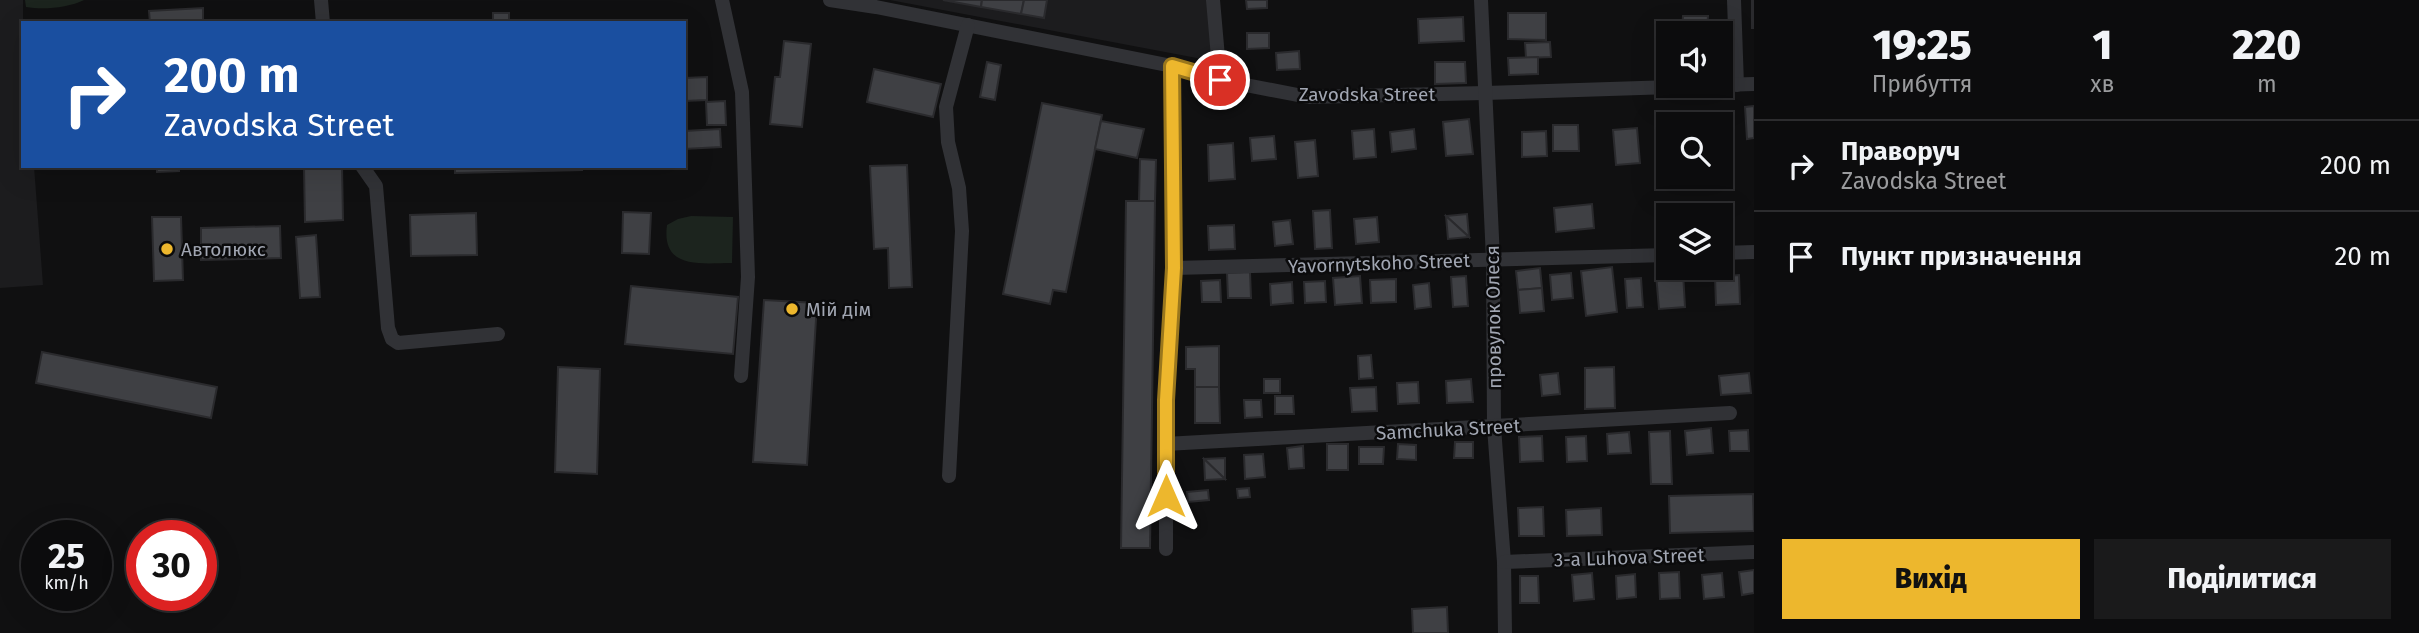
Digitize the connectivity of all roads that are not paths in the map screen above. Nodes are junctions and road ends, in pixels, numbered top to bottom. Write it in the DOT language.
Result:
graph roads {
  1 [pos="321,0"];
  2 [pos="722,0"];
  3 [pos="830,0"];
  4 [pos="1213,0"];
  5 [pos="1481,0"];
  6 [pos="1734,0"];
  7 [pos="323,21"];
  8 [pos="968,25"];
  9 [pos="1172,66"];
  10 [pos="1220,80"];
  11 [pos="1754,84"];
  12 [pos="1733,85"];
  13 [pos="1737,85"];
  14 [pos="1656,88"];
  15 [pos="1485,93"];
  16 [pos="363,168"];
  17 [pos="1754,252"];
  18 [pos="1733,253"];
  19 [pos="1656,255"];
  20 [pos="1493,259"];
  21 [pos="1174,268"];
  22 [pos="498,334"];
  23 [pos="741,376"];
  24 [pos="1730,413"];
  25 [pos="1494,427"];
  26 [pos="1165,444"];
  27 [pos="949,476"];
  28 [pos="1166,549"];
  29 [pos="1754,552"];
  30 [pos="1504,562"];
  31 [pos="1505,633"];
  1 -- 7 [label="street"];
  2 -- 23 [label="street"];
  3 -- 8 [label="street, Zavodska Street"];
  4 -- 10 [label="street"];
  5 -- 15 [label="street, провулок Олеся"];
  6 -- 13 [label="street"];
  8 -- 9 [label="street, Zavodska Street"];
  8 -- 27 [label="street"];
  9 -- 10 [label="street, Zavodska Street"];
  9 -- 21 [label="street"];
  10 -- 15 [label="street, Zavodska Street"];
  11 -- 13 [label="street"];
  12 -- 13 [label="street"];
  14 -- 15 [label="street, Zavodska Street"];
  15 -- 20 [label="street, провулок Олеся"];
  16 -- 22 [label="street"];
  17 -- 18 [label="street"];
  19 -- 20 [label="street, Yavornytskoho Street"];
  20 -- 21 [label="street, Yavornytskoho Street"];
  20 -- 25 [label="street, провулок Олеся"];
  21 -- 26 [label="street"];
  24 -- 25 [label="street, Samchuka Street"];
  25 -- 26 [label="street, Samchuka Street"];
  25 -- 30 [label="street, провулок Олеся"];
  26 -- 28 [label="street"];
  29 -- 30 [label="street, 3-a Luhova Street"];
  30 -- 31 [label="street, провулок Олеся"];
}
